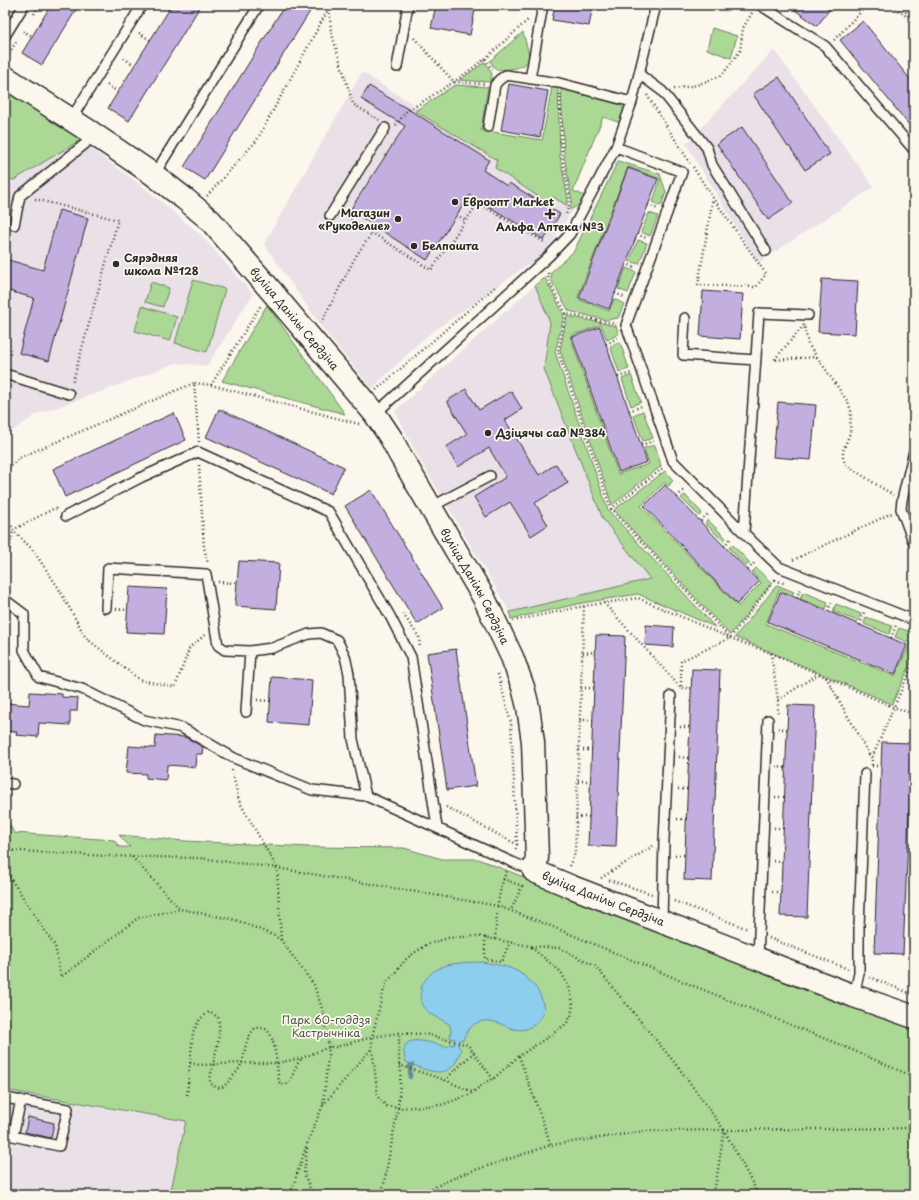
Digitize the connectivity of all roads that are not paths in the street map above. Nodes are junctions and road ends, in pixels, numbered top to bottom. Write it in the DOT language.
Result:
graph roads {
  1 [pos="24,5"];
  2 [pos="142,5"];
  3 [pos="259,5"];
  4 [pos="408,5"];
  5 [pos="543,5"];
  6 [pos="656,5"];
  7 [pos="757,8"];
  8 [pos="5,36"];
  9 [pos="397,67"];
  10 [pos="639,74"];
  11 [pos="5,77"];
  12 [pos="530,79"];
  13 [pos="632,102"];
  14 [pos="71,119"];
  15 [pos="386,126"];
  16 [pos="488,128"];
  17 [pos="92,133"];
  18 [pos="616,147"];
  19 [pos="914,150"];
  20 [pos="154,175"];
  21 [pos="330,216"];
  22 [pos="14,225"];
  23 [pos="766,251"];
  24 [pos="808,315"];
  25 [pos="685,318"];
  26 [pos="756,360"];
  27 [pos="5,374"];
  28 [pos="69,394"];
  29 [pos="373,415"];
  30 [pos="914,451"];
  31 [pos="490,476"];
  32 [pos="431,507"];
  33 [pos="64,513"];
  34 [pos="744,533"];
  35 [pos="914,544"];
  36 [pos="5,604"];
  37 [pos="106,608"];
  38 [pos="914,620"];
  39 [pos="250,651"];
  40 [pos="676,696"];
  41 [pos="246,712"];
  42 [pos="768,720"];
  43 [pos="865,774"];
  44 [pos="366,796"];
  45 [pos="437,827"];
  46 [pos="536,862"];
  47 [pos="662,921"];
  48 [pos="758,958"];
  49 [pos="854,996"];
  50 [pos="914,1017"];
  51 [pos="5,1098"];
  52 [pos="21,1100"];
  1 -- 8 [label="lane"];
  2 -- 14 [label="lane"];
  3 -- 20 [label="lane"];
  4 -- 9 [label="lane"];
  5 -- 12 [label="lane"];
  6 -- 10 [label="lane"];
  7 -- 19 [label="lane"];
  10 -- 13 [label="lane"];
  10 -- 23 [label="lane"];
  11 -- 14 [label="street, вуліца Данілы Сердзіча"];
  12 -- 13 [label="lane"];
  12 -- 16 [label="lane"];
  13 -- 18 [label="lane"];
  14 -- 17 [label="street, вуліца Данілы Сердзіча"];
  15 -- 21 [label="lane"];
  17 -- 20 [label="street, вуліца Данілы Сердзіча"];
  17 -- 22 [label="lane"];
  18 -- 29 [label="lane"];
  18 -- 34 [label="lane"];
  20 -- 29 [label="street, вуліца Данілы Сердзіча"];
  24 -- 26 [label="lane"];
  25 -- 26 [label="lane"];
  26 -- 34 [label="lane"];
  27 -- 28 [label="lane"];
  29 -- 32 [label="street, вуліца Данілы Сердзіча"];
  30 -- 35 [label="lane"];
  31 -- 32 [label="lane"];
  32 -- 46 [label="street, вуліца Данілы Сердзіча"];
  33 -- 45 [label="lane"];
  34 -- 38 [label="lane"];
  36 -- 44 [label="lane"];
  37 -- 39 [label="lane"];
  39 -- 41 [label="lane"];
  39 -- 44 [label="lane"];
  40 -- 47 [label="lane"];
  42 -- 48 [label="lane"];
  43 -- 49 [label="lane"];
  44 -- 45 [label="lane"];
  45 -- 46 [label="lane"];
  46 -- 47 [label="street, вуліца Данілы Сердзіча"];
  47 -- 48 [label="street, вуліца Данілы Сердзіча"];
  48 -- 49 [label="street, вуліца Данілы Сердзіча"];
  49 -- 50 [label="street, вуліца Данілы Сердзіча"];
  51 -- 52 [label="lane"];
  52 -- 52 [label="lane"];
}
